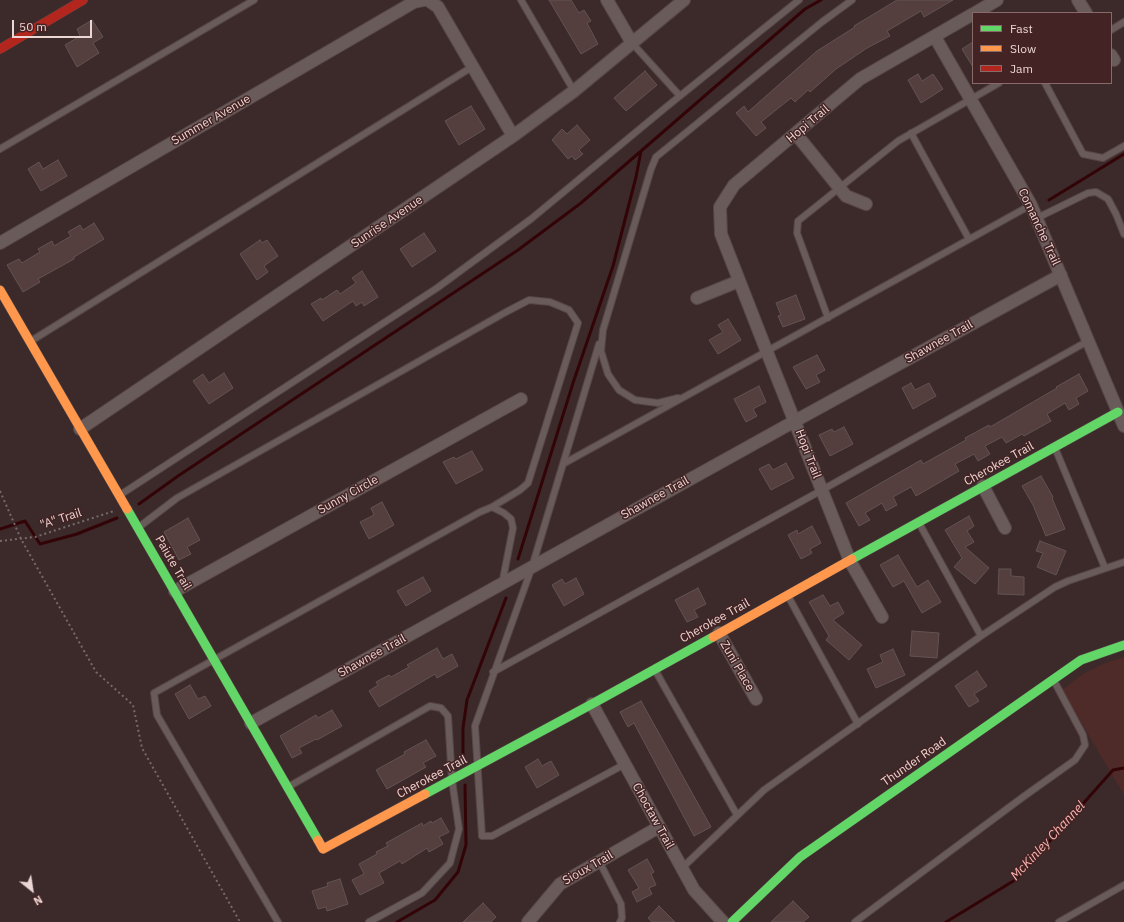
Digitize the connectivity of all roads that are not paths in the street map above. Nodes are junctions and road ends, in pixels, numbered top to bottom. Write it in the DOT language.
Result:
graph roads {
  1 [pos="83,0"];
  2 [pos="254,0"];
  3 [pos="424,0"];
  4 [pos="428,0"];
  5 [pos="521,0"];
  6 [pos="607,0"];
  7 [pos="684,0"];
  8 [pos="800,0"];
  9 [pos="852,0"];
  10 [pos="997,0"];
  11 [pos="1078,0"];
  12 [pos="977,12"];
  13 [pos="1085,12"];
  14 [pos="972,15"];
  15 [pos="1124,22"];
  16 [pos="1112,29"];
  17 [pos="935,37"];
  18 [pos="632,43"];
  19 [pos="0,49"];
  20 [pos="472,67"];
  21 [pos="997,84"];
  22 [pos="1046,84"];
  23 [pos="574,91"];
  24 [pos="680,96"];
  25 [pos="971,99"];
  26 [pos="911,133"];
  27 [pos="796,134"];
  28 [pos="513,136"];
  29 [pos="1124,146"];
  30 [pos="0,149"];
  31 [pos="840,188"];
  32 [pos="866,204"];
  33 [pos="1031,205"];
  34 [pos="1037,218"];
  35 [pos="1124,234"];
  36 [pos="969,239"];
  37 [pos="0,243"];
  38 [pos="1060,275"];
  39 [pos="739,281"];
  40 [pos="0,290"];
  41 [pos="696,298"];
  42 [pos="828,318"];
  43 [pos="603,330"];
  44 [pos="1088,340"];
  45 [pos="29,342"];
  46 [pos="767,352"];
  47 [pos="687,396"];
  48 [pos="521,399"];
  49 [pos="1118,412"];
  50 [pos="795,421"];
  51 [pos="1124,426"];
  52 [pos="80,429"];
  53 [pos="1055,447"];
  54 [pos="563,464"];
  55 [pos="983,486"];
  56 [pos="822,490"];
  57 [pos="119,496"];
  58 [pos="492,507"];
  59 [pos="918,522"];
  60 [pos="138,528"];
  61 [pos="1004,528"];
  62 [pos="850,560"];
  63 [pos="1124,562"];
  64 [pos="532,567"];
  65 [pos="1105,568"];
  66 [pos="502,584"];
  67 [pos="175,591"];
  68 [pos="787,595"];
  69 [pos="882,617"];
  70 [pos="719,633"];
  71 [pos="981,636"];
  72 [pos="1124,645"];
  73 [pos="214,659"];
  74 [pos="655,669"];
  75 [pos="493,672"];
  76 [pos="1053,679"];
  77 [pos="756,699"];
  78 [pos="592,704"];
  79 [pos="251,723"];
  80 [pos="858,724"];
  81 [pos="624,764"];
  82 [pos="478,766"];
  83 [pos="452,780"];
  84 [pos="288,787"];
  85 [pos="737,815"];
  86 [pos="659,827"];
  87 [pos="323,849"];
  88 [pos="599,861"];
  89 [pos="682,868"];
  90 [pos="1124,885"];
  91 [pos="278,922"];
  92 [pos="369,922"];
  93 [pos="528,922"];
  94 [pos="620,922"];
  95 [pos="723,922"];
  96 [pos="732,922"];
  97 [pos="855,922"];
  98 [pos="1059,922"];
  1 -- 19 [label="street"];
  2 -- 30 [label="lane"];
  3 -- 37 [label="street, Summer Avenue"];
  4 -- 20 [label="street"];
  5 -- 23 [label="lane"];
  6 -- 18 [label="street"];
  7 -- 18 [label="street, Sunrise Avenue"];
  8 -- 24 [label="lane"];
  9 -- 43 [label="lane"];
  10 -- 12 [label="street, Hopi Trail"];
  11 -- 13 [label="street"];
  14 -- 17 [label="street, Hopi Trail"];
  15 -- 16 [label="lane"];
  17 -- 25 [label="street, Comanche Trail"];
  17 -- 27 [label="street, Hopi Trail"];
  18 -- 23 [label="street, Sunrise Avenue"];
  18 -- 24 [label="lane"];
  20 -- 28 [label="street"];
  20 -- 45 [label="lane"];
  21 -- 25 [label="lane"];
  22 -- 29 [label="lane"];
  23 -- 28 [label="street, Sunrise Avenue"];
  24 -- 57 [label="lane"];
  25 -- 26 [label="lane"];
  25 -- 33 [label="street, Comanche Trail"];
  26 -- 31 [label="lane"];
  26 -- 36 [label="lane"];
  27 -- 31 [label="street"];
  27 -- 39 [label="street, Hopi Trail"];
  28 -- 52 [label="street, Sunrise Avenue"];
  31 -- 32 [label="street"];
  31 -- 42 [label="lane"];
  33 -- 34 [label="street, Comanche Trail"];
  33 -- 36 [label="lane"];
  34 -- 35 [label="lane"];
  34 -- 38 [label="street, Comanche Trail"];
  36 -- 42 [label="lane"];
  38 -- 44 [label="street, Comanche Trail"];
  38 -- 50 [label="street, Shawnee Trail"];
  39 -- 41 [label="street"];
  39 -- 46 [label="street, Hopi Trail"];
  40 -- 45 [label="street, Paiute Trail"];
  42 -- 46 [label="lane"];
  43 -- 47 [label="lane"];
  43 -- 54 [label="lane"];
  44 -- 49 [label="street, Comanche Trail"];
  44 -- 56 [label="lane"];
  45 -- 52 [label="street, Paiute Trail"];
  46 -- 47 [label="lane"];
  46 -- 50 [label="street, Hopi Trail"];
  47 -- 54 [label="lane"];
  48 -- 67 [label="street, Sunny Circle"];
  49 -- 51 [label="street, Comanche Trail"];
  49 -- 53 [label="street, Cherokee Trail"];
  50 -- 56 [label="street, Hopi Trail"];
  50 -- 64 [label="street, Shawnee Trail"];
  52 -- 57 [label="street, Paiute Trail"];
  53 -- 55 [label="street, Cherokee Trail"];
  53 -- 65 [label="lane"];
  54 -- 64 [label="lane"];
  55 -- 59 [label="street, Cherokee Trail"];
  55 -- 61 [label="street"];
  56 -- 62 [label="street, Hopi Trail"];
  56 -- 75 [label="lane"];
  57 -- 60 [label="street, Paiute Trail"];
  58 -- 60 [label="lane"];
  58 -- 66 [label="lane"];
  58 -- 73 [label="lane"];
  59 -- 62 [label="street, Cherokee Trail"];
  59 -- 71 [label="lane"];
  60 -- 67 [label="street, Paiute Trail"];
  62 -- 68 [label="street, Cherokee Trail"];
  62 -- 69 [label="street, Hopi Trail"];
  63 -- 65 [label="lane"];
  64 -- 66 [label="street, Shawnee Trail"];
  64 -- 75 [label="lane"];
  65 -- 71 [label="lane"];
  66 -- 79 [label="street, Shawnee Trail"];
  67 -- 73 [label="street, Paiute Trail"];
  68 -- 70 [label="street, Cherokee Trail"];
  68 -- 80 [label="lane"];
  70 -- 74 [label="street, Cherokee Trail"];
  70 -- 77 [label="street, Zuni Place"];
  71 -- 80 [label="lane"];
  72 -- 76 [label="street, Thunder Road"];
  73 -- 79 [label="street, Paiute Trail"];
  73 -- 91 [label="lane"];
  74 -- 78 [label="street, Cherokee Trail"];
  74 -- 85 [label="lane"];
  75 -- 82 [label="lane"];
  76 -- 96 [label="street, Thunder Road"];
  76 -- 97 [label="lane"];
  78 -- 81 [label="street, Choctaw Trail"];
  78 -- 82 [label="street, Cherokee Trail"];
  79 -- 84 [label="street, Paiute Trail"];
  80 -- 85 [label="lane"];
  81 -- 82 [label="lane"];
  81 -- 86 [label="street, Choctaw Trail"];
  82 -- 83 [label="street, Cherokee Trail"];
  83 -- 84 [label="lane"];
  83 -- 87 [label="street, Cherokee Trail"];
  83 -- 92 [label="lane"];
  84 -- 87 [label="street, Paiute Trail"];
  85 -- 89 [label="lane"];
  86 -- 88 [label="street, Sioux Trail"];
  86 -- 89 [label="street, Choctaw Trail"];
  88 -- 93 [label="street, Sioux Trail"];
  88 -- 94 [label="lane"];
  89 -- 95 [label="street, Choctaw Trail"];
  90 -- 98 [label="lane"];
}
